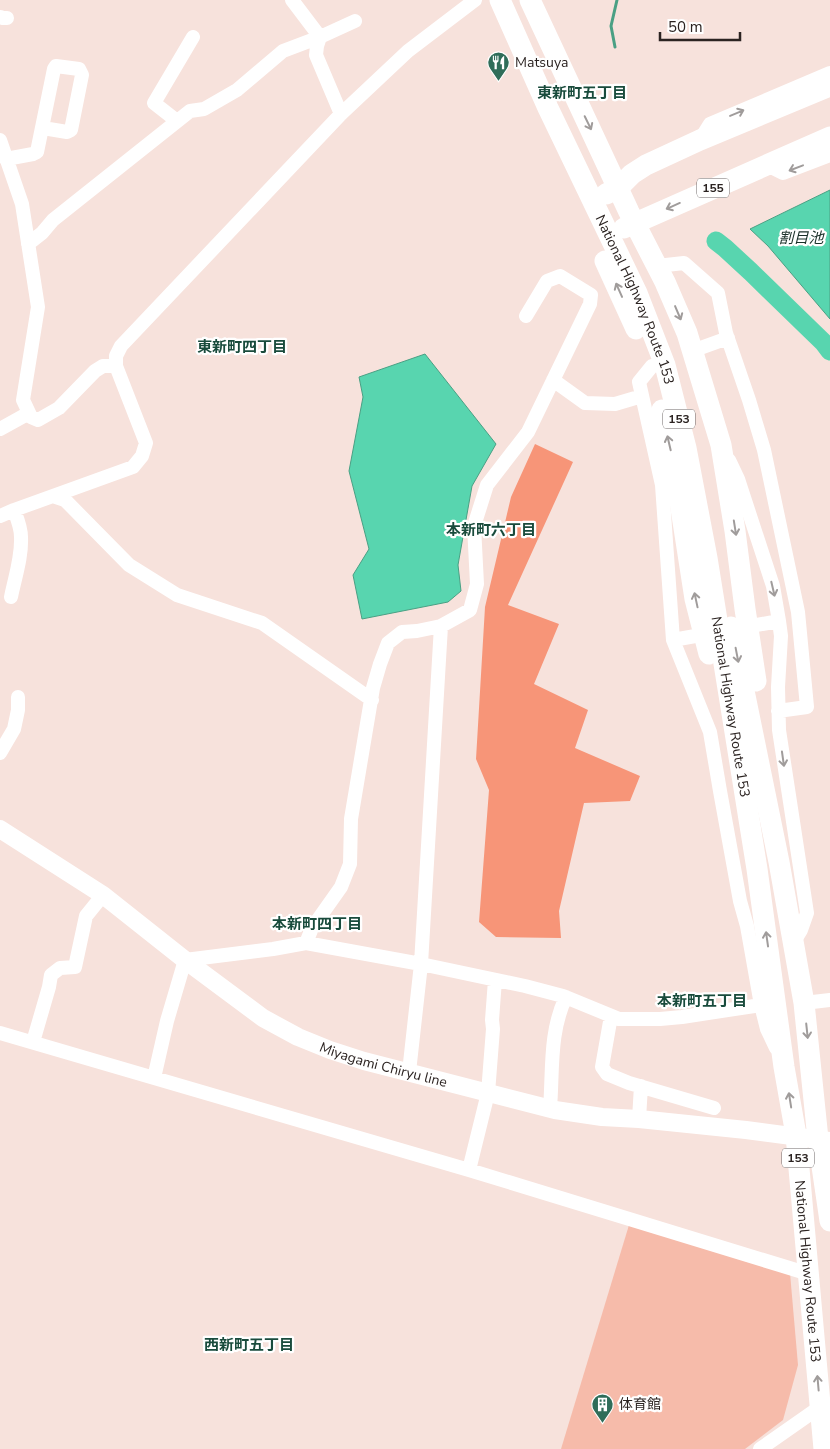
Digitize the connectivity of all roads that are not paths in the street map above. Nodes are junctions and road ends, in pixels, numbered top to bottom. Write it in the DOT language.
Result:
graph roads {
  1 [pos="292,0"];
  2 [pos="475,0"];
  3 [pos="487,0"];
  4 [pos="500,0"];
  5 [pos="510,0"];
  6 [pos="514,0"];
  7 [pos="530,0"];
  8 [pos="355,21"];
  9 [pos="193,37"];
  10 [pos="320,37"];
  11 [pos="517,66"];
  12 [pos="830,73"];
  13 [pos="830,86"];
  14 [pos="341,114"];
  15 [pos="177,121"];
  16 [pos="43,128"];
  17 [pos="830,137"];
  18 [pos="0,140"];
  19 [pos="700,140"];
  20 [pos="603,154"];
  21 [pos="830,155"];
  22 [pos="6,159"];
  23 [pos="646,165"];
  24 [pos="762,168"];
  25 [pos="618,188"];
  26 [pos="580,204"];
  27 [pos="635,223"];
  28 [pos="597,241"];
  29 [pos="28,244"];
  30 [pos="657,266"];
  31 [pos="526,316"];
  32 [pos="728,338"];
  33 [pos="692,351"];
  34 [pos="116,366"];
  35 [pos="652,366"];
  36 [pos="553,380"];
  37 [pos="642,396"];
  38 [pos="29,413"];
  39 [pos="0,429"];
  40 [pos="721,445"];
  41 [pos="53,496"];
  42 [pos="14,510"];
  43 [pos="0,516"];
  44 [pos="12,597"];
  45 [pos="779,621"];
  46 [pos="441,626"];
  47 [pos="673,640"];
  48 [pos="18,697"];
  49 [pos="372,700"];
  50 [pos="778,711"];
  51 [pos="0,753"];
  52 [pos="0,830"];
  53 [pos="779,862"];
  54 [pos="757,869"];
  55 [pos="103,895"];
  56 [pos="306,943"];
  57 [pos="793,943"];
  58 [pos="185,960"];
  59 [pos="421,964"];
  60 [pos="495,980"];
  61 [pos="566,997"];
  62 [pos="830,1000"];
  63 [pos="804,1003"];
  64 [pos="761,1004"];
  65 [pos="611,1016"];
  66 [pos="0,1032"];
  67 [pos="33,1042"];
  68 [pos="784,1067"];
  69 [pos="409,1072"];
  70 [pos="154,1078"];
  71 [pos="641,1086"];
  72 [pos="488,1092"];
  73 [pos="550,1108"];
  74 [pos="714,1108"];
  75 [pos="639,1118"];
  76 [pos="796,1135"];
  77 [pos="824,1140"];
  78 [pos="469,1170"];
  79 [pos="830,1221"];
  80 [pos="809,1274"];
  81 [pos="820,1407"];
  82 [pos="760,1449"];
  83 [pos="824,1449"];
  1 -- 10 [label="street"];
  2 -- 14 [label="street"];
  3 -- 11 [label="highway, 153"];
  4 -- 54 [label="highway, National Highway Route 153 / 153"];
  5 -- 11 [label="highway"];
  6 -- 53 [label="highway, National Highway Route 153 / 153, one-way"];
  7 -- 20 [label="highway, 153, one-way"];
  8 -- 10 [label="street"];
  9 -- 15 [label="street"];
  10 -- 14 [label="street"];
  10 -- 15 [label="street"];
  11 -- 26 [label="highway, 153"];
  19 -- 12 [label="street, one-way"];
  13 -- 19 [label="highway"];
  14 -- 34 [label="street"];
  15 -- 29 [label="street"];
  16 -- 16 [label="street"];
  16 -- 22 [label="street"];
  17 -- 24 [label="highway, 155"];
  18 -- 22 [label="street"];
  19 -- 23 [label="highway"];
  20 -- 23 [label="highway"];
  20 -- 25 [label="highway, 153"];
  21 -- 24 [label="street, one-way"];
  22 -- 29 [label="street"];
  23 -- 25 [label="highway"];
  24 -- 27 [label="highway, 155, one-way"];
  25 -- 26 [label="highway"];
  25 -- 27 [label="highway, 153"];
  26 -- 28 [label="highway, 153"];
  27 -- 28 [label="highway, 155"];
  27 -- 30 [label="highway, 153"];
  35 -- 28 [label="highway, 153, one-way"];
  29 -- 38 [label="street"];
  30 -- 32 [label="street"];
  30 -- 33 [label="highway, 153, one-way"];
  31 -- 36 [label="street"];
  32 -- 33 [label="street"];
  32 -- 50 [label="street"];
  33 -- 40 [label="highway, 153"];
  34 -- 38 [label="street"];
  34 -- 41 [label="street"];
  35 -- 37 [label="street"];
  54 -- 35 [label="highway, 153, one-way"];
  36 -- 37 [label="street"];
  36 -- 46 [label="street"];
  37 -- 47 [label="street"];
  38 -- 39 [label="street"];
  40 -- 45 [label="street, one-way"];
  40 -- 53 [label="highway, 153, one-way"];
  41 -- 42 [label="street"];
  41 -- 49 [label="street"];
  42 -- 43 [label="street"];
  42 -- 44 [label="street"];
  45 -- 47 [label="street"];
  45 -- 50 [label="street"];
  46 -- 49 [label="street"];
  46 -- 59 [label="street"];
  47 -- 64 [label="street"];
  48 -- 51 [label="street"];
  49 -- 56 [label="street"];
  50 -- 57 [label="street, one-way"];
  52 -- 55 [label="main road, Miyagami Chiryu line"];
  53 -- 57 [label="highway, National Highway Route 153 / 153"];
  68 -- 54 [label="highway, National Highway Route 153 / 153, one-way"];
  55 -- 58 [label="main road, Miyagami Chiryu line"];
  55 -- 67 [label="street"];
  56 -- 58 [label="street"];
  56 -- 59 [label="street"];
  57 -- 63 [label="highway, National Highway Route 153 / 153"];
  58 -- 69 [label="main road, Miyagami Chiryu line"];
  58 -- 70 [label="street"];
  59 -- 60 [label="street"];
  59 -- 69 [label="street"];
  60 -- 61 [label="street"];
  60 -- 72 [label="street"];
  61 -- 65 [label="street"];
  61 -- 73 [label="street"];
  62 -- 63 [label="street"];
  63 -- 77 [label="highway, National Highway Route 153 / 153, one-way"];
  64 -- 65 [label="street"];
  64 -- 68 [label="street"];
  65 -- 71 [label="street"];
  66 -- 67 [label="street"];
  67 -- 70 [label="street"];
  76 -- 68 [label="highway, National Highway Route 153 / 153, one-way"];
  69 -- 72 [label="main road, Miyagami Chiryu line"];
  70 -- 78 [label="street"];
  71 -- 74 [label="street"];
  71 -- 75 [label="street"];
  72 -- 73 [label="main road, Miyagami Chiryu line"];
  72 -- 78 [label="street"];
  73 -- 75 [label="main road, Miyagami Chiryu line"];
  75 -- 76 [label="main road, Miyagami Chiryu line"];
  76 -- 77 [label="main road, Miyagami Chiryu line"];
  76 -- 80 [label="highway, National Highway Route 153 / 153"];
  77 -- 79 [label="highway, National Highway Route 153 / 153"];
  78 -- 80 [label="street"];
  81 -- 80 [label="highway, National Highway Route 153 / 153, one-way"];
  81 -- 82 [label="street"];
  81 -- 83 [label="highway, National Highway Route 153 / 153"];
}
